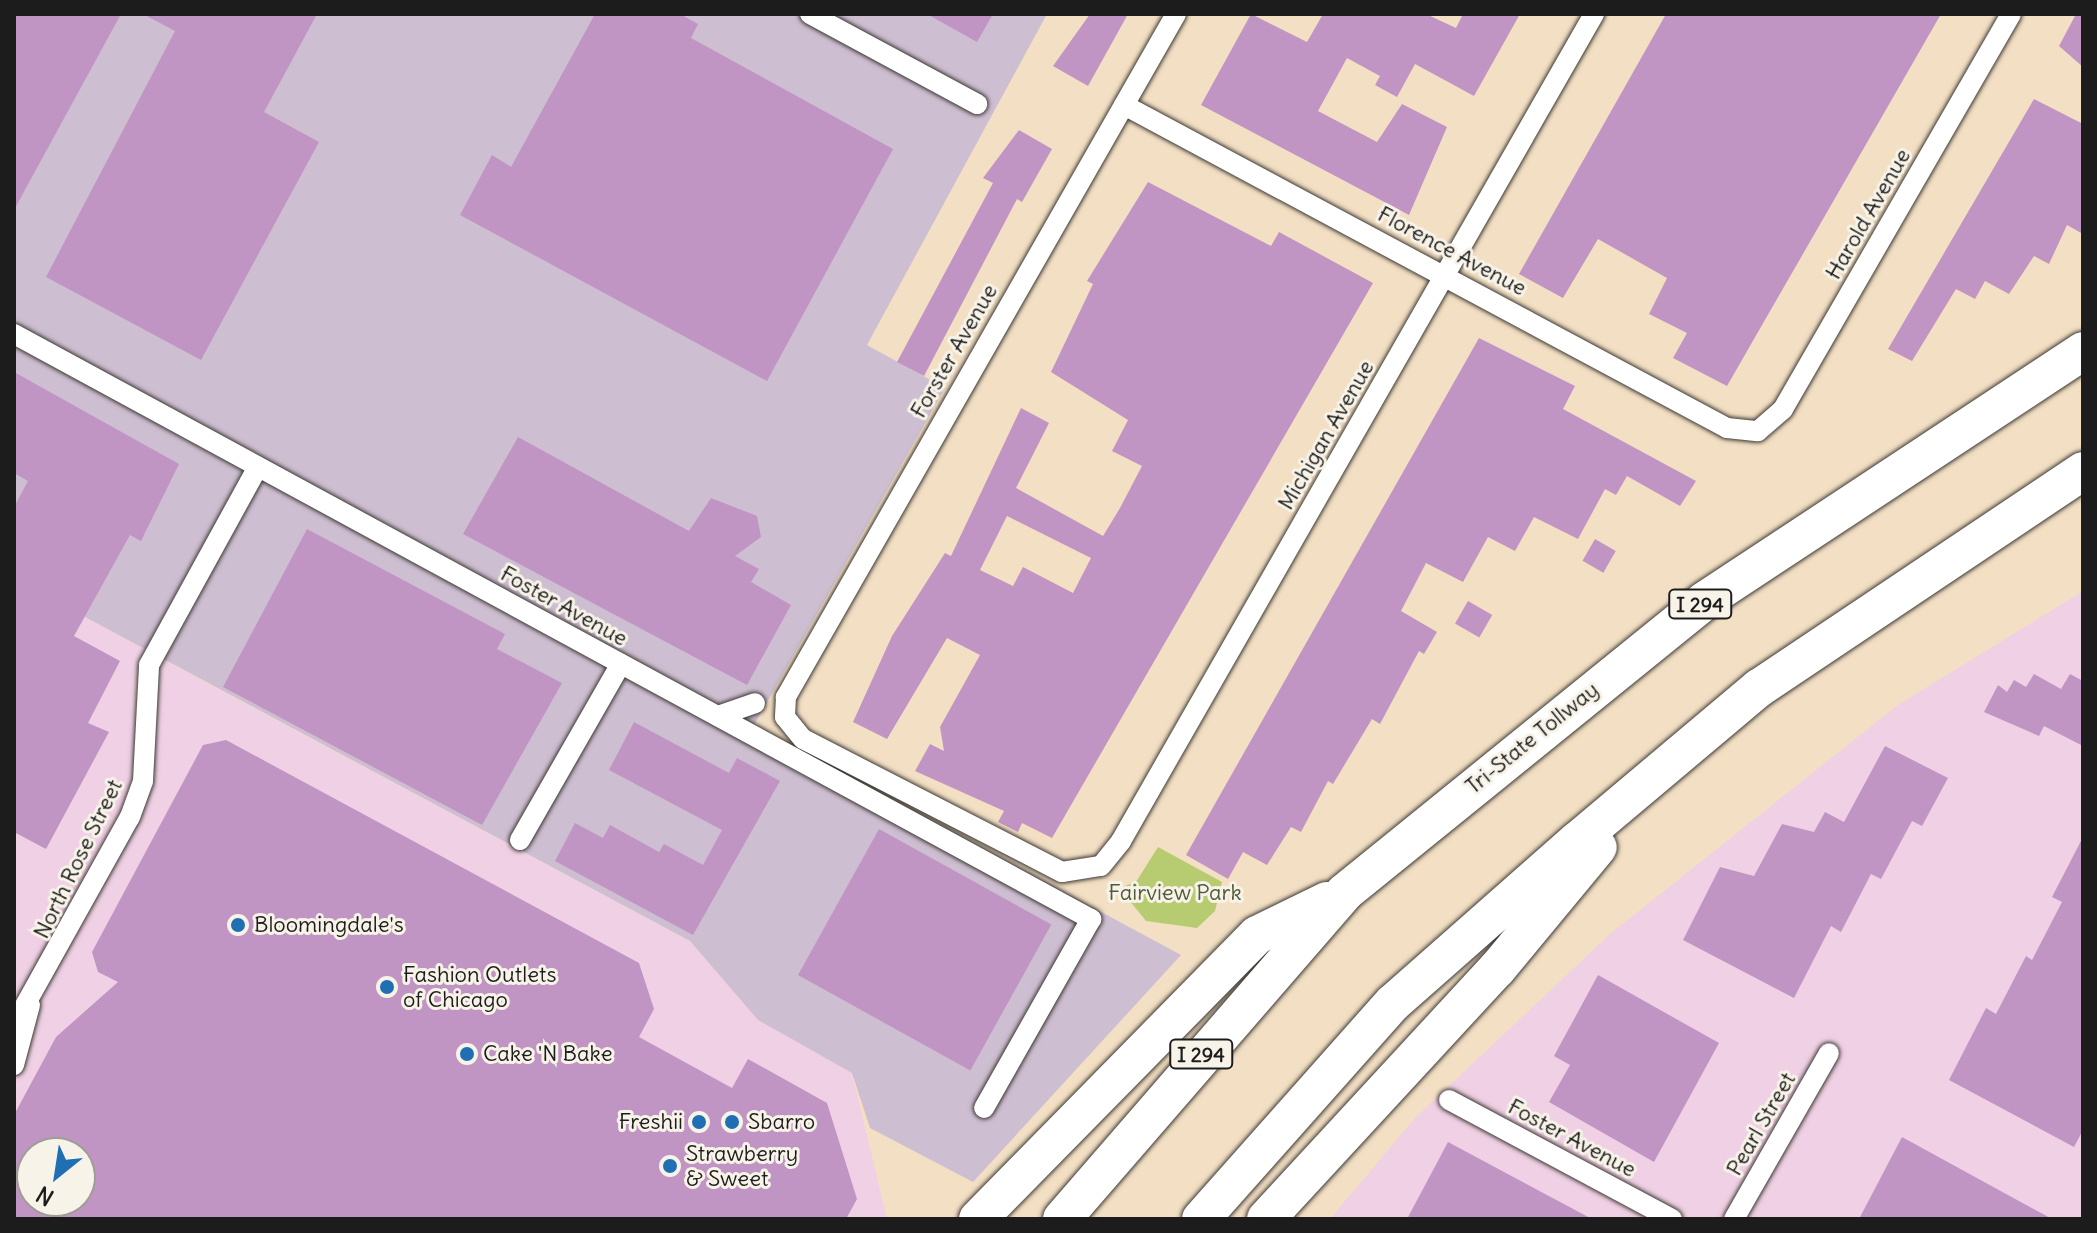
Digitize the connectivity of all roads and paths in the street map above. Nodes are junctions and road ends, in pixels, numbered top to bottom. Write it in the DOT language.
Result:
graph roads {
  1 [pos="810,14"];
  2 [pos="1176,14"];
  3 [pos="1594,14"];
  4 [pos="2011,14"];
  5 [pos="977,104"];
  6 [pos="1124,105"];
  7 [pos="1445,274"];
  8 [pos="14,334"];
  9 [pos="2083,351"];
  10 [pos="1758,431"];
  11 [pos="258,467"];
  12 [pos="2083,471"];
  13 [pos="621,664"];
  14 [pos="755,703"];
  15 [pos="718,716"];
  16 [pos="1661,770"];
  17 [pos="520,840"];
  18 [pos="1090,871"];
  19 [pos="1344,893"];
  20 [pos="30,1005"];
  21 [pos="14,1025"];
  22 [pos="1829,1053"];
  23 [pos="14,1065"];
  24 [pos="1449,1100"];
  25 [pos="984,1108"];
  26 [pos="978,1219"];
  27 [pos="1062,1219"];
  28 [pos="1201,1219"];
  29 [pos="1266,1219"];
  30 [pos="1672,1219"];
  31 [pos="1734,1219"];
  1 -- 5 [label="street"];
  2 -- 6 [label="street, Forster Avenue"];
  3 -- 7 [label="street, Michigan Avenue"];
  4 -- 10 [label="street, Harold Avenue"];
  6 -- 7 [label="street, Florence Avenue"];
  6 -- 18 [label="street, Forster Avenue"];
  7 -- 10 [label="street, Florence Avenue"];
  7 -- 18 [label="street, Michigan Avenue"];
  8 -- 11 [label="street, Foster Avenue"];
  9 -- 19 [label="highway, Tri-State Tollway / I 294"];
  11 -- 13 [label="street, Foster Avenue"];
  11 -- 20 [label="street, North Rose Street"];
  12 -- 16 [label="highway"];
  13 -- 15 [label="street, Foster Avenue"];
  13 -- 17 [label="street"];
  14 -- 15 [label="street"];
  15 -- 25 [label="street, Foster Avenue"];
  16 -- 28 [label="highway"];
  16 -- 29 [label="highway"];
  19 -- 26 [label="highway"];
  19 -- 27 [label="highway, Tri-State Tollway / I 294"];
  20 -- 21 [label="street, North Rose Street"];
  20 -- 23 [label="street, North Rose Street"];
  22 -- 31 [label="street, Pearl Street"];
  24 -- 30 [label="street, Foster Avenue"];
}
